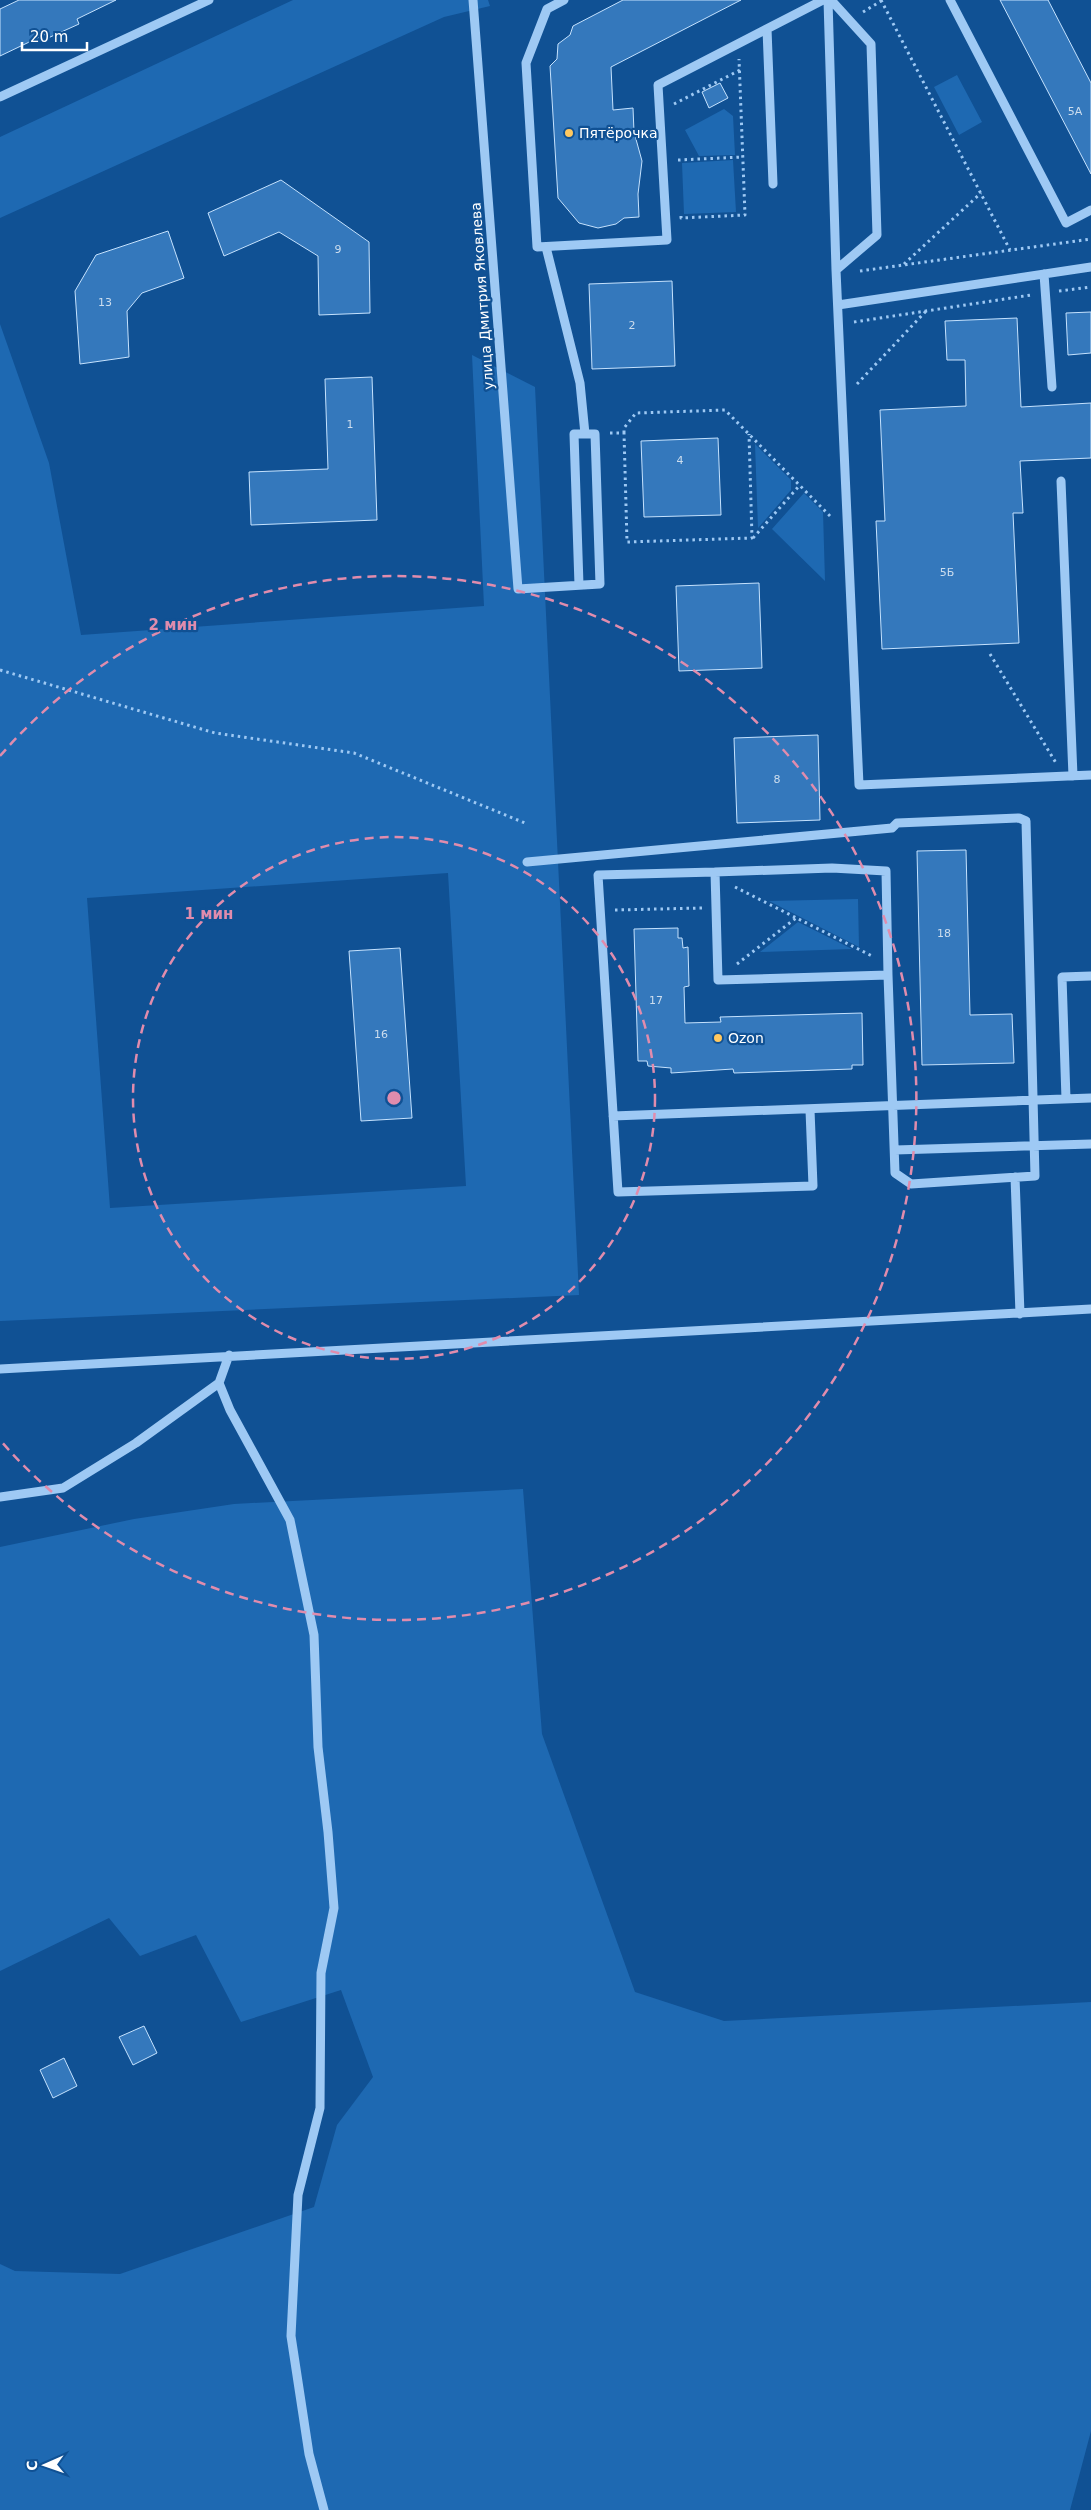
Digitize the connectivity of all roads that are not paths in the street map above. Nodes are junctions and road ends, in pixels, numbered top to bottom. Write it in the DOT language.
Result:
graph roads {
  1 [pos="210,0"];
  2 [pos="473,0"];
  3 [pos="564,0"];
  4 [pos="823,0"];
  5 [pos="829,0"];
  6 [pos="950,0"];
  7 [pos="767,29"];
  8 [pos="0,97"];
  9 [pos="773,184"];
  10 [pos="1091,210"];
  11 [pos="546,247"];
  12 [pos="1091,268"];
  13 [pos="836,273"];
  14 [pos="1044,274"];
  15 [pos="838,305"];
  16 [pos="1052,388"];
  17 [pos="590,434"];
  18 [pos="1061,481"];
  19 [pos="579,585"];
  20 [pos="1091,775"];
  21 [pos="1069,776"];
  22 [pos="527,862"];
  23 [pos="715,875"];
  24 [pos="888,975"];
  25 [pos="1091,976"];
  26 [pos="1091,1098"];
  27 [pos="1066,1099"];
  28 [pos="1033,1100"];
  29 [pos="893,1107"];
  30 [pos="810,1110"];
  31 [pos="613,1116"];
  32 [pos="1091,1144"];
  33 [pos="1034,1145"];
  34 [pos="895,1150"];
  35 [pos="1015,1178"];
  36 [pos="1091,1309"];
  37 [pos="1020,1314"];
  38 [pos="229,1355"];
  39 [pos="0,1369"];
  40 [pos="219,1383"];
  41 [pos="0,1497"];
  42 [pos="324,2510"];
  1 -- 8 [label="street"];
  2 -- 19 [label="street, улица Дмитрия Яковлева"];
  3 -- 11 [label="street"];
  4 -- 7 [label="street"];
  5 -- 13 [label="street"];
  5 -- 13 [label="street"];
  6 -- 10 [label="street"];
  7 -- 9 [label="street"];
  7 -- 11 [label="street"];
  11 -- 17 [label="street"];
  12 -- 14 [label="street"];
  13 -- 15 [label="street"];
  14 -- 15 [label="street"];
  14 -- 16 [label="street"];
  15 -- 21 [label="street"];
  17 -- 19 [label="street"];
  17 -- 19 [label="street"];
  18 -- 21 [label="street"];
  20 -- 21 [label="street"];
  22 -- 28 [label="street"];
  23 -- 24 [label="street"];
  23 -- 24 [label="street"];
  23 -- 31 [label="street"];
  24 -- 29 [label="street"];
  25 -- 27 [label="street"];
  26 -- 27 [label="street"];
  27 -- 28 [label="street"];
  28 -- 29 [label="street"];
  28 -- 33 [label="street"];
  29 -- 30 [label="street"];
  29 -- 34 [label="street"];
  30 -- 31 [label="street"];
  30 -- 31 [label="street"];
  32 -- 33 [label="street"];
  33 -- 34 [label="street"];
  33 -- 35 [label="street"];
  34 -- 35 [label="street"];
  35 -- 37 [label="street"];
  36 -- 37 [label="street"];
  37 -- 38 [label="street"];
  38 -- 39 [label="street"];
  38 -- 40 [label="street"];
  40 -- 41 [label="street"];
  40 -- 42 [label="street"];
}
